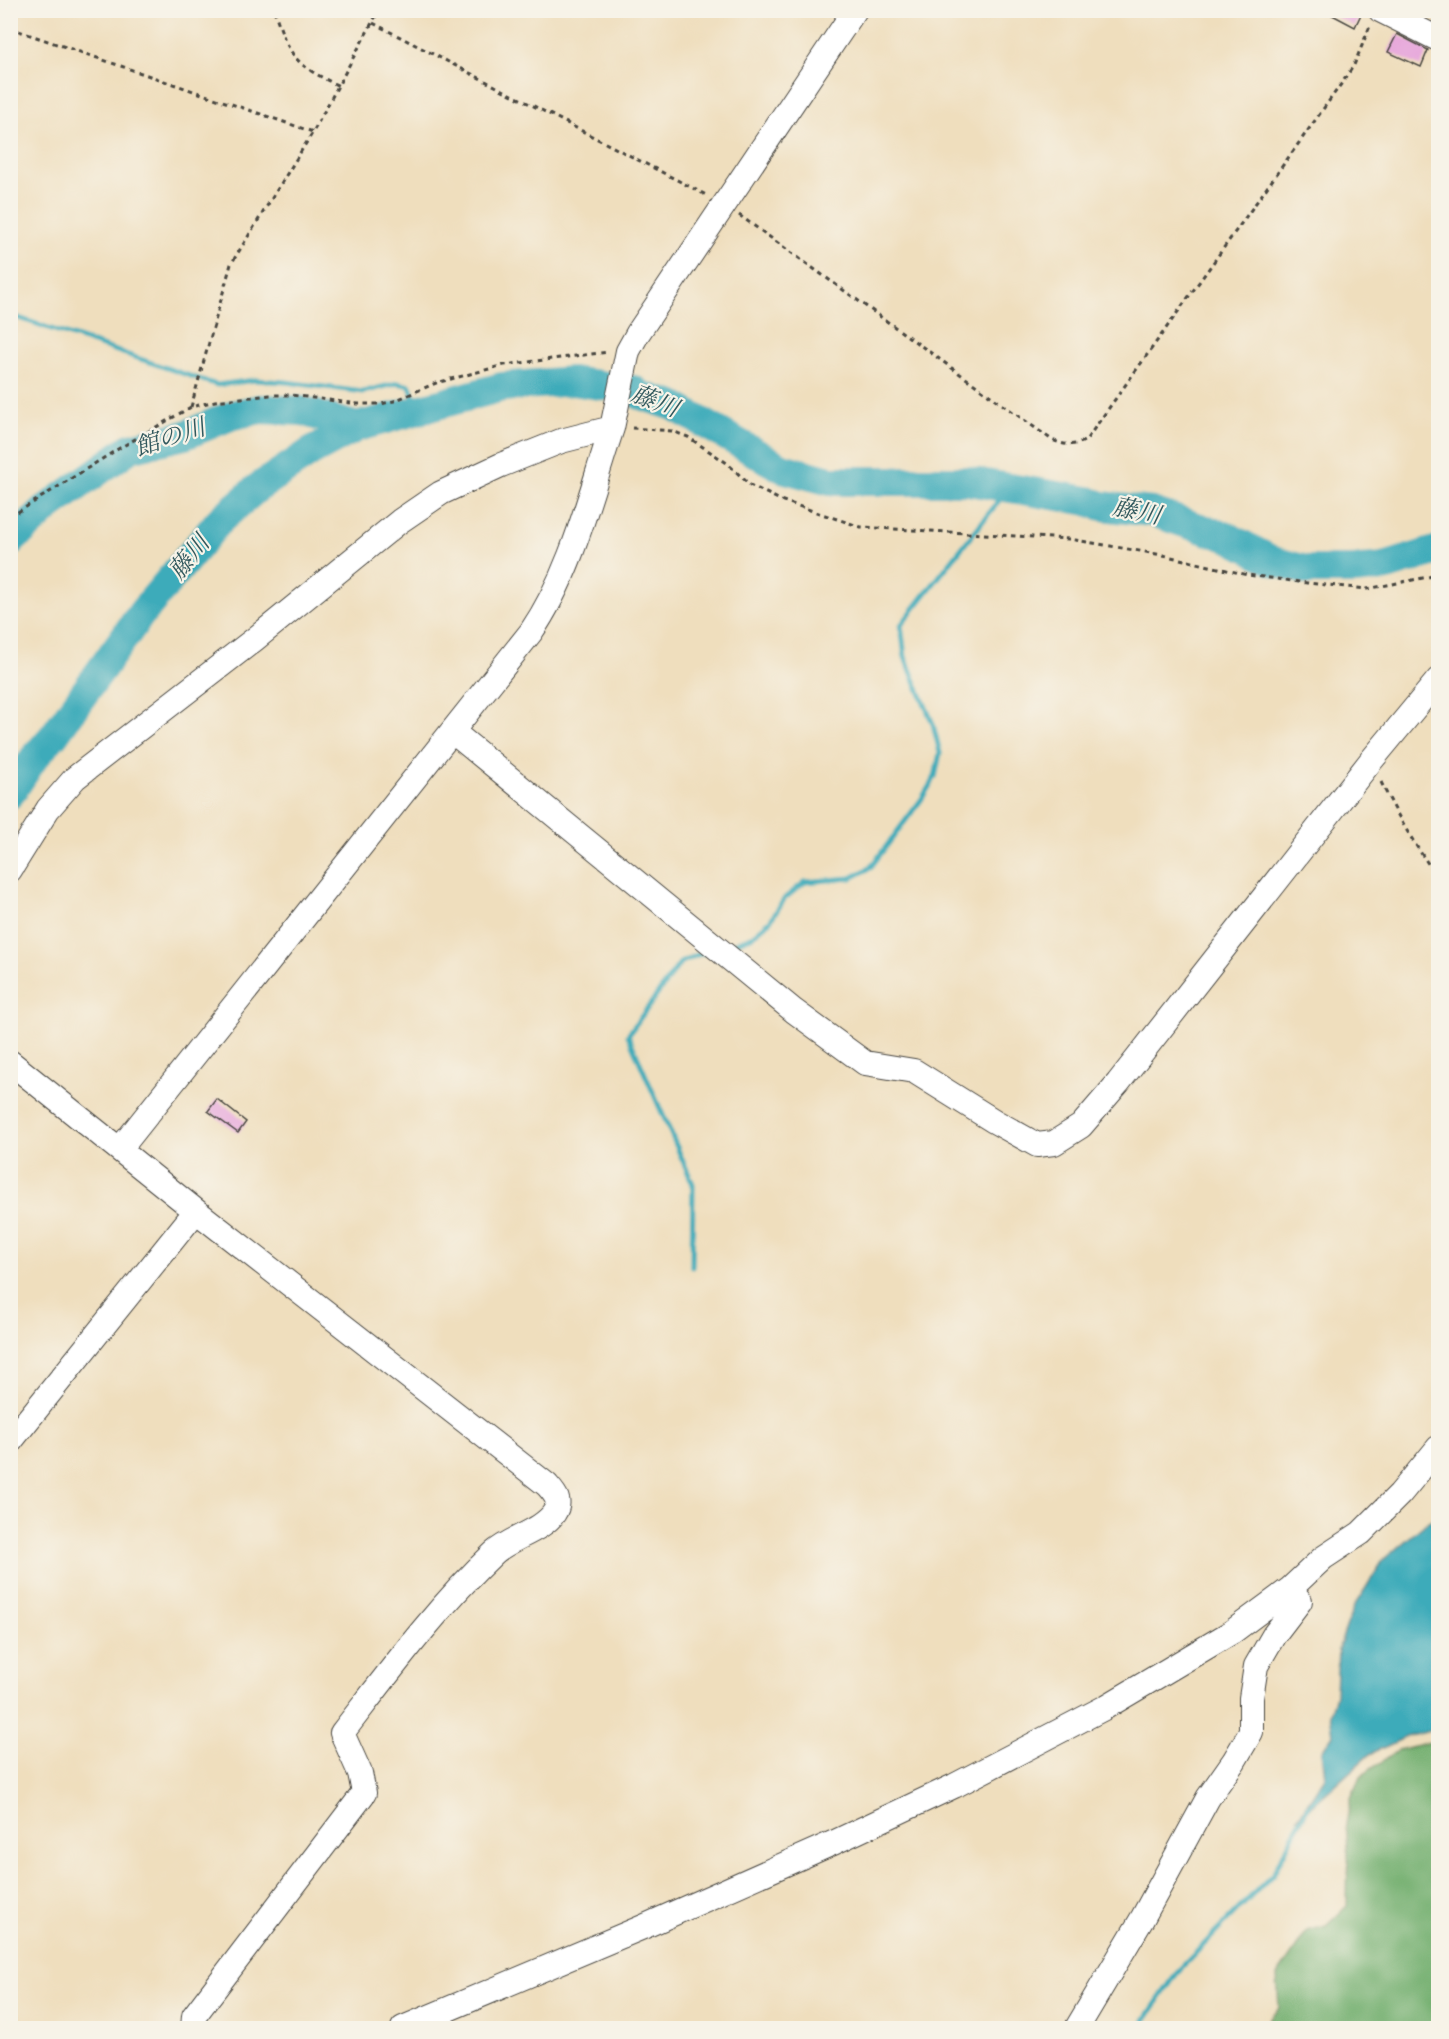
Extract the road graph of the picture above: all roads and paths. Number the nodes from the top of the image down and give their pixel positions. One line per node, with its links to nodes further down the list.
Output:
1 (274, 10): 8 (path)
2 (379, 10): 5 (path)
3 (855, 10): 10 (street)
4 (1376, 15): 7 (street); 10 (path)
5 (373, 23): 8 (path); 10 (path)
6 (10, 28): 9 (path)
7 (1438, 39)
8 (339, 86): 9 (path)
9 (313, 132): 12 (path)
10 (725, 205): 11 (street)
11 (628, 357): 12 (path); 13 (street)
12 (191, 407): 14 (path)
13 (614, 418): 15 (path); 17 (street); 19 (street)
14 (10, 517)
15 (1438, 575)
16 (1438, 680): 18 (street)
17 (453, 732): 18 (street); 22 (street)
18 (1370, 762): 20 (path)
19 (10, 870)
20 (1438, 878)
21 (10, 1062): 22 (street)
22 (120, 1149): 23 (street)
23 (196, 1211): 24 (street); 27 (street)
24 (10, 1442)
25 (1438, 1448): 26 (street)
26 (1290, 1589): 28 (street); 29 (street)
27 (193, 2028)
28 (403, 2028)
29 (1077, 2028)

